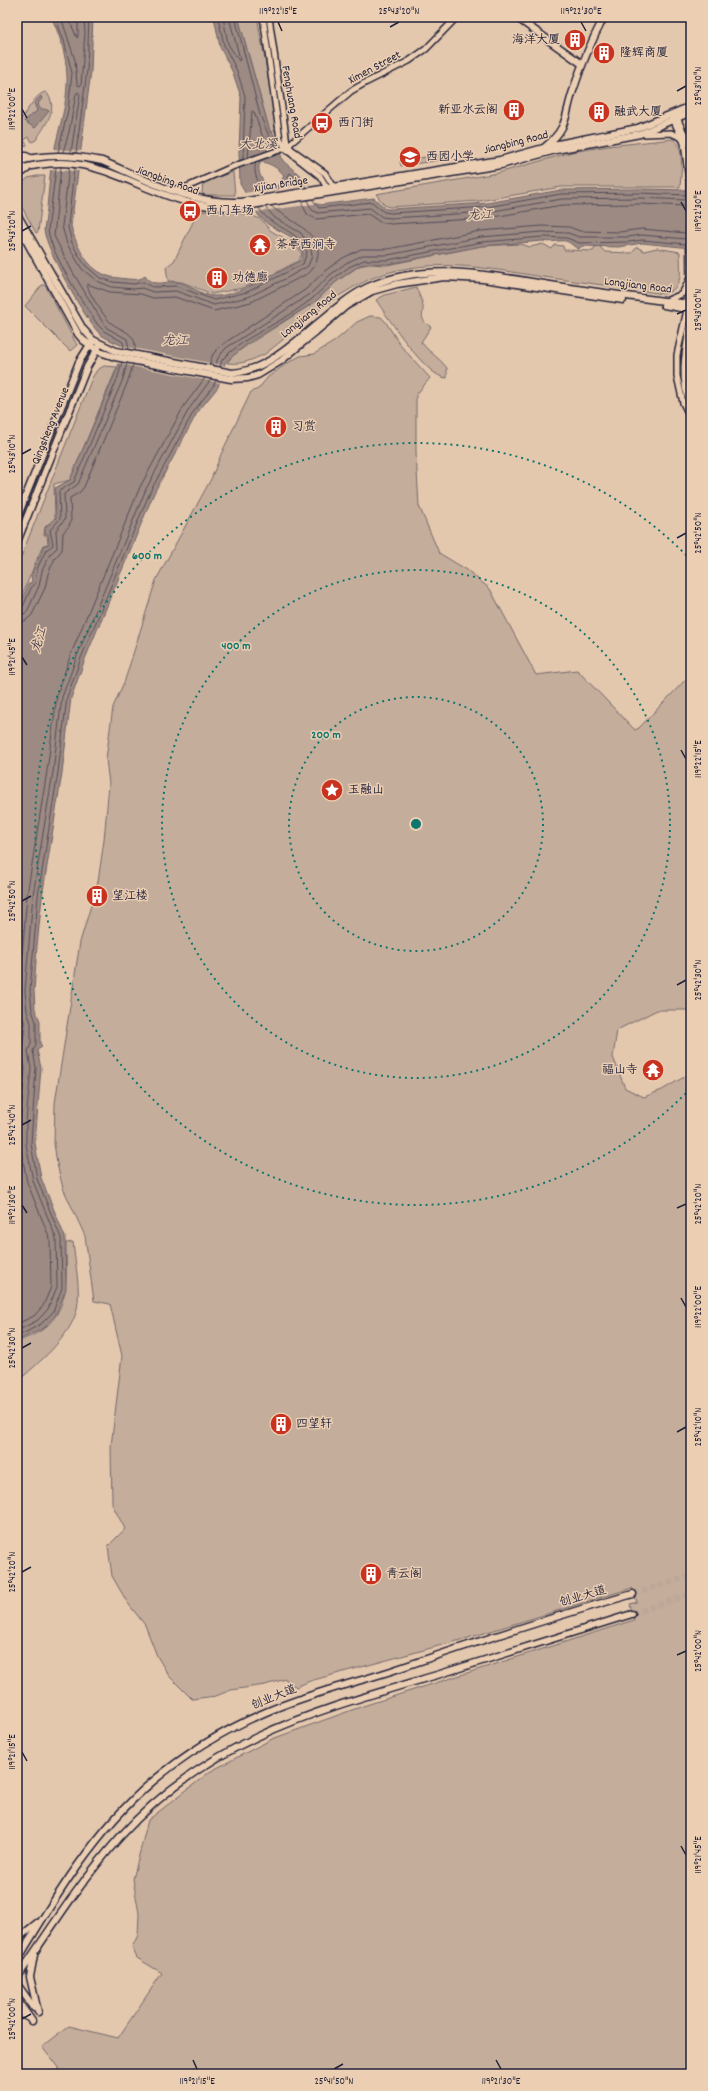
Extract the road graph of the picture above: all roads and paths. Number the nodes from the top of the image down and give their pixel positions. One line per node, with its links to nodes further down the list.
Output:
1 (263, 17): 14 (street, Fenghuang Road)
2 (268, 17): 14 (street, Fenghuang Road)
3 (457, 17): 14 (street, Ximen Street)
4 (516, 17): 7 (main road)
5 (520, 17): 7 (main road)
6 (604, 17): 7 (main road)
7 (583, 63): 15 (main road)
8 (691, 106): 10 (main road, Jiangbing Road)
9 (691, 112): 10 (main road, Jiangbing Road)
10 (674, 116): 12 (main road, Jiangbing Road); 13 (street); 15 (main road, Jiangbing Road)
11 (691, 122): 13 (street)
12 (640, 134): 13 (street); 24 (main road, Jiangbing Road)
13 (687, 143): 16 (street); 30 (street)
14 (285, 147): 23 (street); 24 (street, Fenghuang Road); 25 (street, Fenghuang Road)
15 (544, 148): 24 (main road, Jiangbing Road)
16 (691, 149)
17 (17, 156): 18 (main road)
18 (30, 158): 19 (main road); 23 (main road, Jiangbing Road)
19 (17, 162)
20 (30, 166): 21 (main road); 22 (main road); 27 (main road, Jiangbing Road)
21 (17, 170)
22 (17, 176)
23 (167, 190): 27 (main road, Jiangbing Road)
24 (336, 190): 25 (main road, Jiangbing Road)
25 (329, 191): 26 (main road, Jiangbing Road)
26 (319, 193): 27 (main road, Xijian Bridge)
27 (247, 204)
28 (17, 214): 35 (main road, Longjiang Road)
29 (17, 224): 34 (main road, Longjiang Road)
30 (690, 277): 31 (street); 32 (street)
31 (664, 302): 32 (main road, Longjiang Road); 38 (main road, Longjiang Road)
32 (690, 306): 38 (main road, Longjiang Road); 43 (street)
33 (691, 319): 42 (street)
34 (80, 337): 35 (main road, Longjiang Road); 40 (main road)
35 (91, 342): 36 (main road, Longjiang Road); 37 (main road, Longjiang Road); 40 (main road, Qingsheng Avenue)
36 (101, 344): 37 (main road, Qingsheng Avenue); 38 (main road, Longjiang Road)
37 (97, 350): 39 (main road, Longjiang Road); 41 (main road, Qingsheng Avenue)
38 (116, 354): 39 (main road, Longjiang Road)
39 (108, 355): 41 (main road)
40 (82, 357): 44 (main road, Qingsheng Avenue)
41 (87, 367): 45 (main road, Qingsheng Avenue)
42 (691, 406)
43 (691, 419)
44 (17, 518)
45 (17, 542)
46 (633, 1594): 48 (main road, 创业大道)
47 (632, 1614): 50 (main road)
48 (40, 1921): 49 (main road); 51 (main road, 创业大道)
49 (17, 1938)
50 (35, 1952): 52 (main road); 53 (main road)
51 (17, 1961)
52 (17, 1978)
53 (17, 1984)
54 (17, 2000): 55 (main road)
55 (17, 2012)

